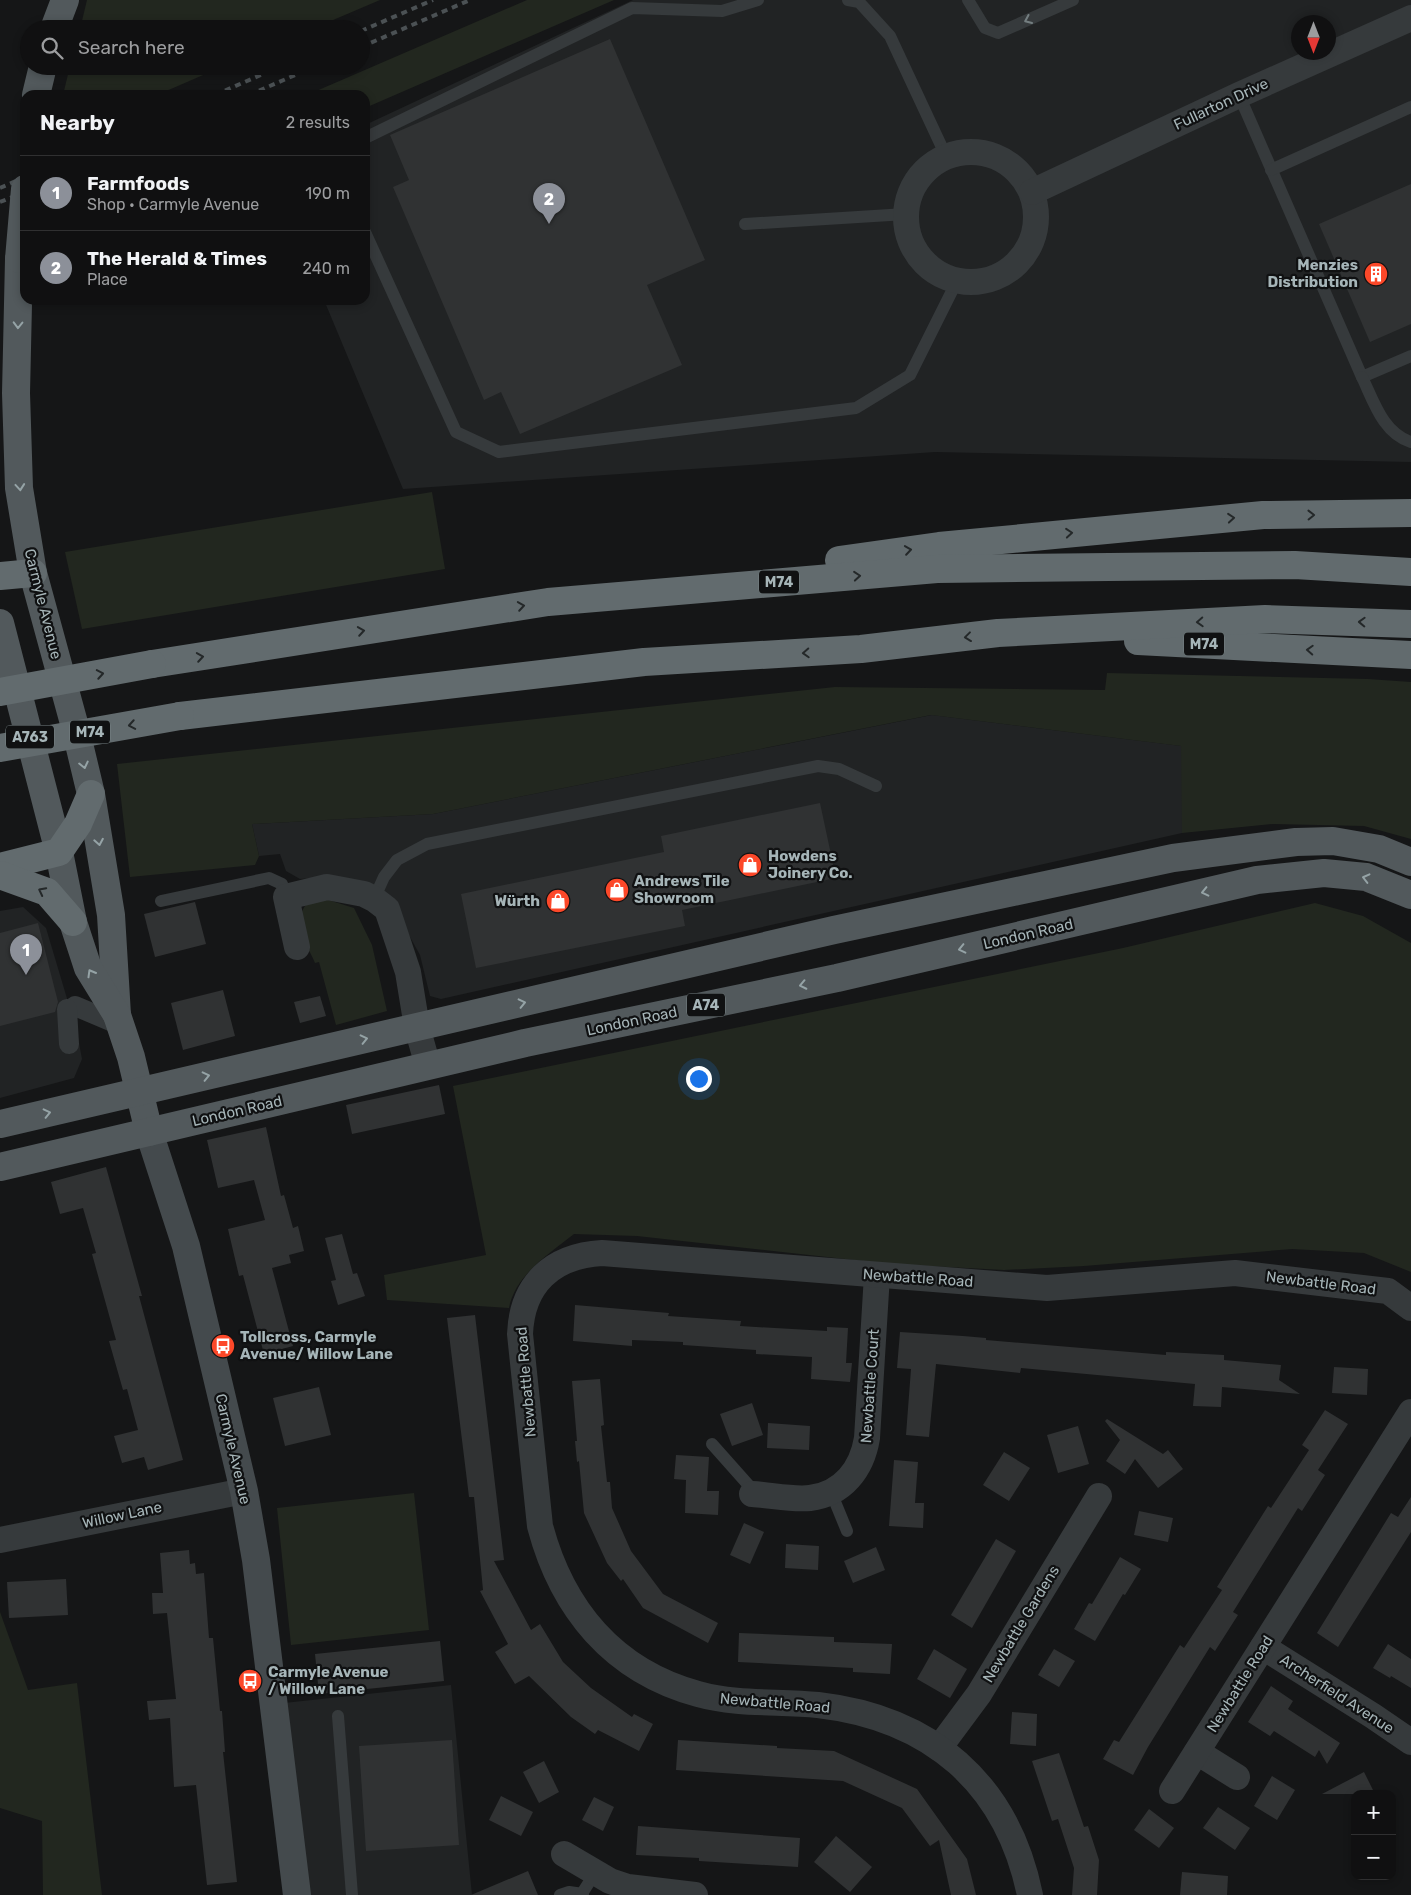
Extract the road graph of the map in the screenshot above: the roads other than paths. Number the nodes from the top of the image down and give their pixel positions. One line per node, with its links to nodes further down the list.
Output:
1 (758, 0): 10 (lane)
2 (848, 0): 11 (lane)
3 (968, 0): 4 (lane, one-way to 3)
4 (1073, 0)
5 (1411, 18): 8 (street, Fullarton Drive)
6 (41, 75): 7 (main road)
7 (37, 90)
8 (1239, 95): 12 (lane); 13 (street, Fullarton Drive)
9 (1411, 107): 12 (lane)
10 (370, 136)
11 (946, 156): 13 (street); 14 (street)
12 (1272, 170): 20 (lane)
13 (1032, 192): 18 (street)
14 (906, 214): 15 (lane); 18 (street)
15 (745, 224)
16 (370, 243): 18 (lane)
17 (20, 259): 24 (main road, Carmyle Avenue / A763, one-way to 24, bridge)
18 (957, 281)
19 (1411, 356): 20 (lane)
20 (1362, 377): 21 (lane)
21 (1411, 442)
22 (1411, 513): 26 (highway, M74, one-way to 22)
23 (1411, 572): 26 (highway, M74, one-way to 23)
24 (33, 573): 25 (highway); 34 (main road, Carmyle Avenue / A763, one-way to 34)
25 (0, 576)
26 (548, 602): 31 (highway, M74, one-way to 26, bridge)
27 (0, 623): 35 (main road, Carmyle Avenue / A763)
28 (1411, 624): 29 (highway, M74, one-way to 29)
29 (998, 633): 30 (highway, M74, one-way to 29); 32 (highway, M74, one-way to 32, bridge)
30 (1411, 655)
31 (0, 692)
32 (0, 748)
33 (876, 786): 41 (lane)
34 (90, 794): 35 (highway); 45 (main road, Carmyle Avenue / A763, one-way to 45)
35 (59, 852): 37 (highway); 43 (main road, Carmyle Avenue / A763)
36 (1411, 862): 46 (main road, one-way to 36)
37 (0, 867)
38 (0, 874): 43 (highway, one-way to 38)
39 (1411, 895): 48 (main road, London Road / A74, one-way to 48)
40 (286, 897): 41 (street); 42 (lane); 44 (street)
41 (374, 899): 46 (street)
42 (161, 901)
43 (73, 922): 45 (main road, Carmyle Avenue / A763, one-way to 43)
44 (297, 948)
45 (119, 1020): 47 (street); 49 (main road, Carmyle Avenue / A763)
46 (417, 1027): 48 (street); 49 (main road, one-way to 46)
47 (69, 1044)
48 (428, 1066): 51 (main road, London Road / A74)
49 (139, 1091): 50 (main road, one-way to 49); 51 (main road, Carmyle Avenue / A763)
50 (0, 1124)
51 (149, 1132): 52 (main road, London Road / A74); 57 (main road, Carmyle Avenue)
52 (0, 1167)
53 (877, 1275): 54 (street, Newbattle Road); 58 (street, Newbattle Court); 66 (street, Newbattle Road)
54 (1411, 1308)
55 (1411, 1412): 63 (street, Newbattle Road)
56 (712, 1444): 59 (lane)
57 (244, 1491): 62 (street, Willow Lane); 72 (main road, Carmyle Avenue)
58 (831, 1492): 59 (street, Newbattle Court); 61 (lane)
59 (752, 1494)
60 (1099, 1496): 66 (street, Newbattle Gardens)
61 (847, 1531)
62 (0, 1540)
63 (1264, 1647): 65 (street, Archerfield Avenue); 67 (street, Newbattle Road)
64 (338, 1716): 73 (lane)
65 (1411, 1742)
66 (939, 1748): 76 (street, Newbattle Road)
67 (1197, 1752): 68 (street); 69 (street, Newbattle Road)
68 (1237, 1777)
69 (1172, 1791)
70 (564, 1854): 71 (street)
71 (586, 1887): 74 (lane); 75 (street)
72 (296, 1895)
73 (352, 1895)
74 (560, 1895)
75 (695, 1895)
76 (1030, 1895)

